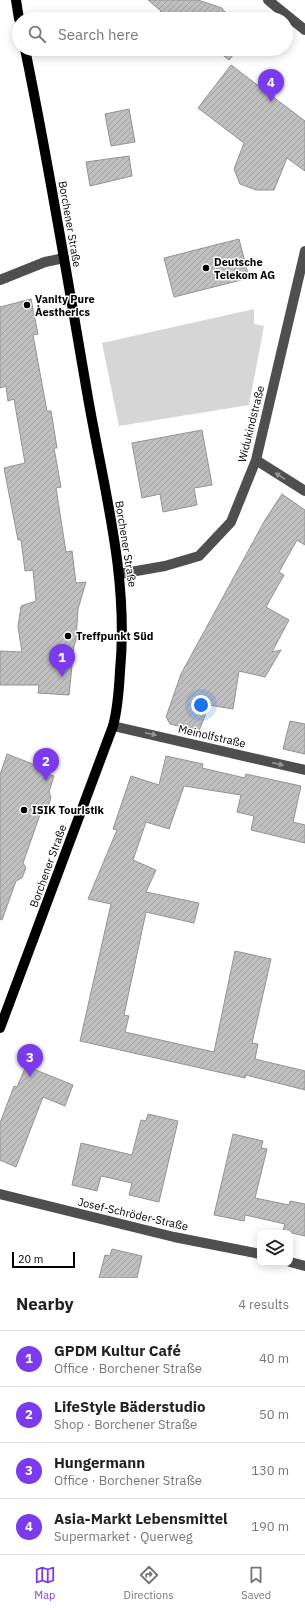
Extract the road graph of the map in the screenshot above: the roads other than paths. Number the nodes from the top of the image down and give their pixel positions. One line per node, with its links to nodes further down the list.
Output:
1 (16, 0): 3 (main road)
2 (268, 0): 4 (street)
3 (18, 12)
4 (283, 12)
5 (293, 20): 6 (street)
6 (305, 30)
7 (26, 56): 9 (main road, Borchener Straße)
8 (305, 251): 11 (street, Widukindstraße)
9 (64, 258): 10 (street); 13 (main road, Borchener Straße)
10 (0, 280)
11 (256, 460): 12 (street, one-way to 11); 13 (street, Widukindstraße)
12 (305, 492)
13 (119, 574): 14 (main road, Borchener Straße)
14 (113, 726): 15 (street, Meinolfstraße, one-way to 15); 16 (main road, Borchener Straße)
15 (305, 770)
16 (0, 1028)
17 (0, 1194): 18 (street, Josef-Schröder-Straße)
18 (257, 1253)
19 (293, 1263): 20 (street)
20 (305, 1266)

